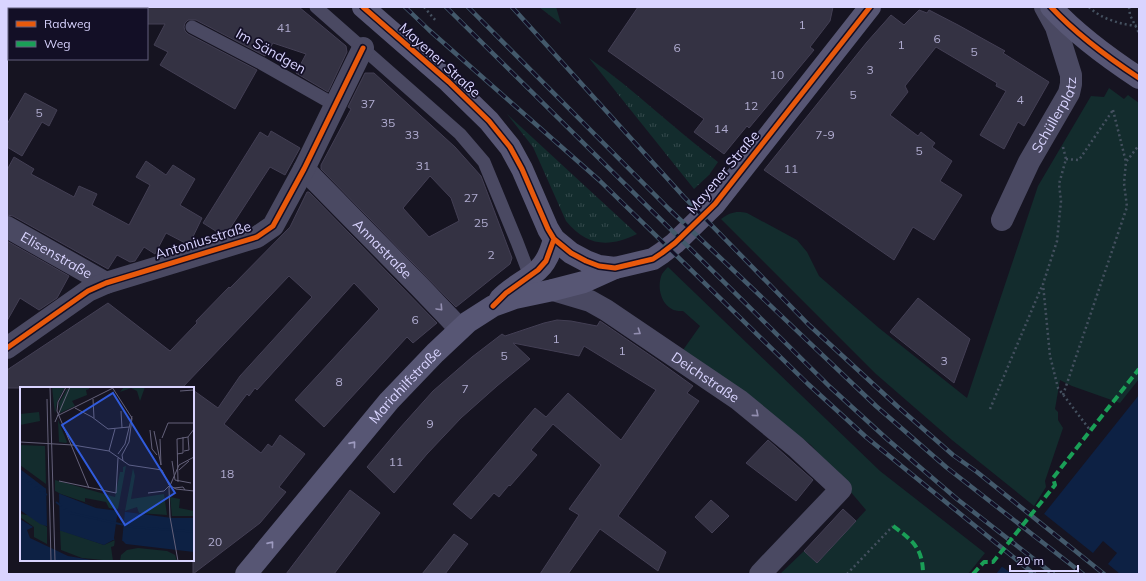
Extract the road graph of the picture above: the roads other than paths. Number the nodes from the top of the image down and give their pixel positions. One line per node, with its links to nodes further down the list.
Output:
1 (316, 7): 7 (lane)
2 (363, 7): 13 (street, Mayener Straße)
3 (870, 7): 14 (street, Mayener Straße)
4 (1045, 7): 11 (street, Schüllerplatz)
5 (1051, 7): 8 (street)
6 (192, 27): 9 (lane, Im Sändgen)
7 (363, 48): 9 (street, Antoniusstraße); 15 (lane)
8 (1139, 78)
9 (335, 105): 10 (street, Antoniusstraße)
10 (304, 169): 16 (street, Antoniusstraße); 19 (street, Annastraße, one-way to 19)
11 (1002, 220)
12 (7, 227): 16 (street, Elisenstraße)
13 (554, 239): 14 (street, Mayener Straße); 15 (street)
14 (614, 268): 17 (street, Mariahilfstraße)
15 (530, 276): 18 (street)
16 (106, 283): 20 (street, Antoniusstraße)
17 (553, 290): 18 (street, Mariahilfstraße); 22 (street, Deichstraße, one-way to 22)
18 (493, 306): 19 (street, Mariahilfstraße)
19 (460, 329): 21 (street, Mariahilfstraße, one-way to 19)
20 (7, 348)
21 (246, 574)
22 (760, 574)

